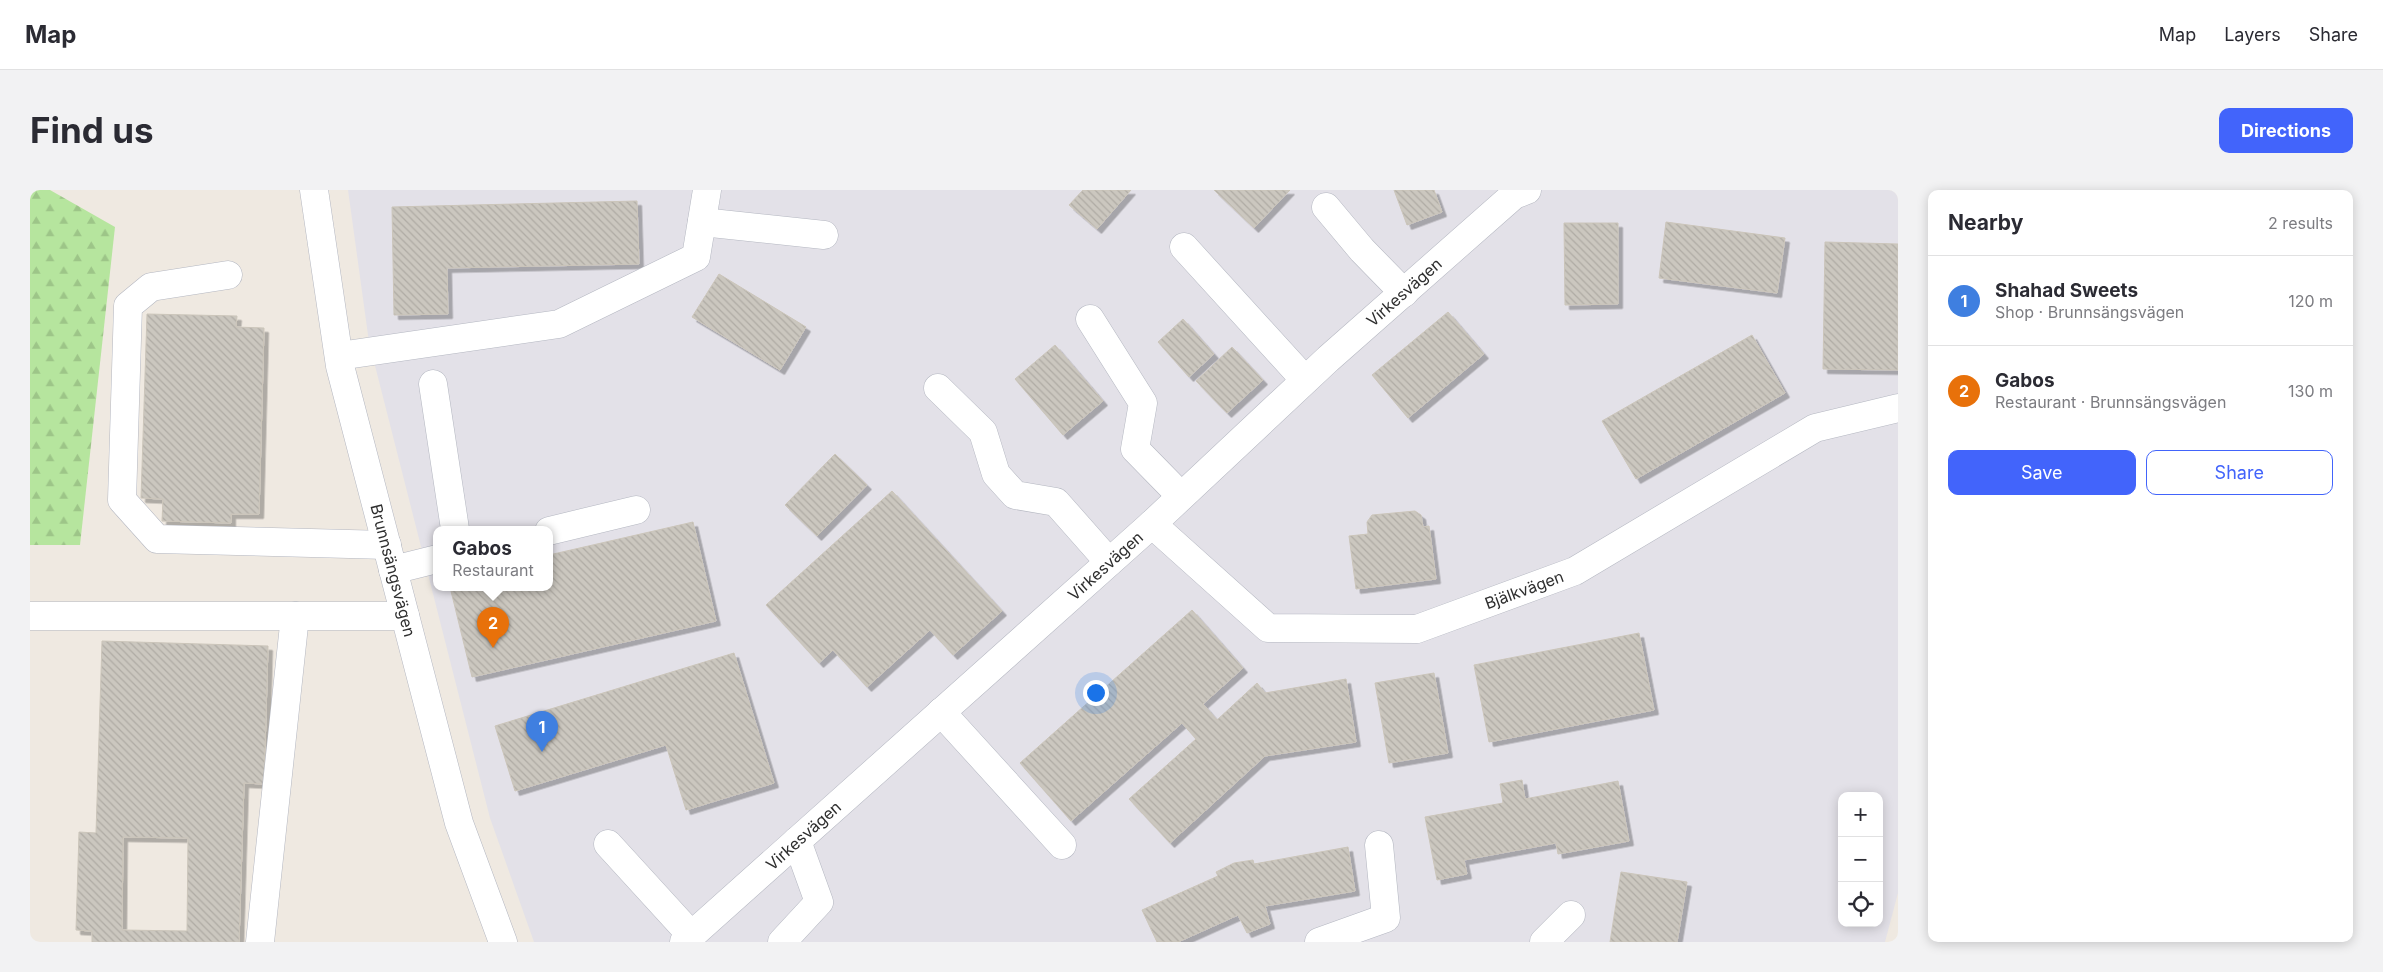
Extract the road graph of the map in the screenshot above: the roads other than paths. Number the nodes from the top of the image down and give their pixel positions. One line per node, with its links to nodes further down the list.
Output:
1 (314, 190): 11 (street, Brunnsängsvägen)
2 (707, 190): 5 (street)
3 (1527, 190): 9 (street, Virkesvägen)
4 (1326, 207): 9 (street)
5 (702, 222): 6 (street); 11 (street)
6 (824, 235)
7 (1184, 247): 12 (street)
8 (228, 275): 21 (street)
9 (1404, 292): 12 (street, Virkesvägen)
10 (1090, 319): 16 (street)
11 (339, 356): 21 (street, Brunnsängsvägen)
12 (1305, 380): 16 (street, Virkesvägen)
13 (433, 384): 19 (street)
14 (938, 388): 23 (street)
15 (1898, 408): 18 (street, Bjälkvägen)
16 (1181, 496): 18 (street, Virkesvägen)
17 (636, 510): 20 (street)
18 (1152, 524): 23 (street, Virkesvägen)
19 (455, 526)
20 (553, 530)
21 (390, 558): 22 (street); 26 (street, Brunnsängsvägen)
22 (433, 559)
23 (1109, 562): 27 (street, Virkesvägen)
24 (30, 616): 25 (street)
25 (295, 616): 26 (street); 34 (street)
26 (405, 616): 35 (street, Brunnsängsvägen)
27 (941, 712): 28 (street, Virkesvägen); 30 (street)
28 (797, 841): 33 (street, Virkesvägen); 36 (street)
29 (608, 844): 33 (street)
30 (1062, 845)
31 (1379, 845): 37 (street)
32 (1571, 915): 38 (street)
33 (688, 939)
34 (260, 942)
35 (503, 942)
36 (782, 942)
37 (1318, 942)
38 (1544, 942)

